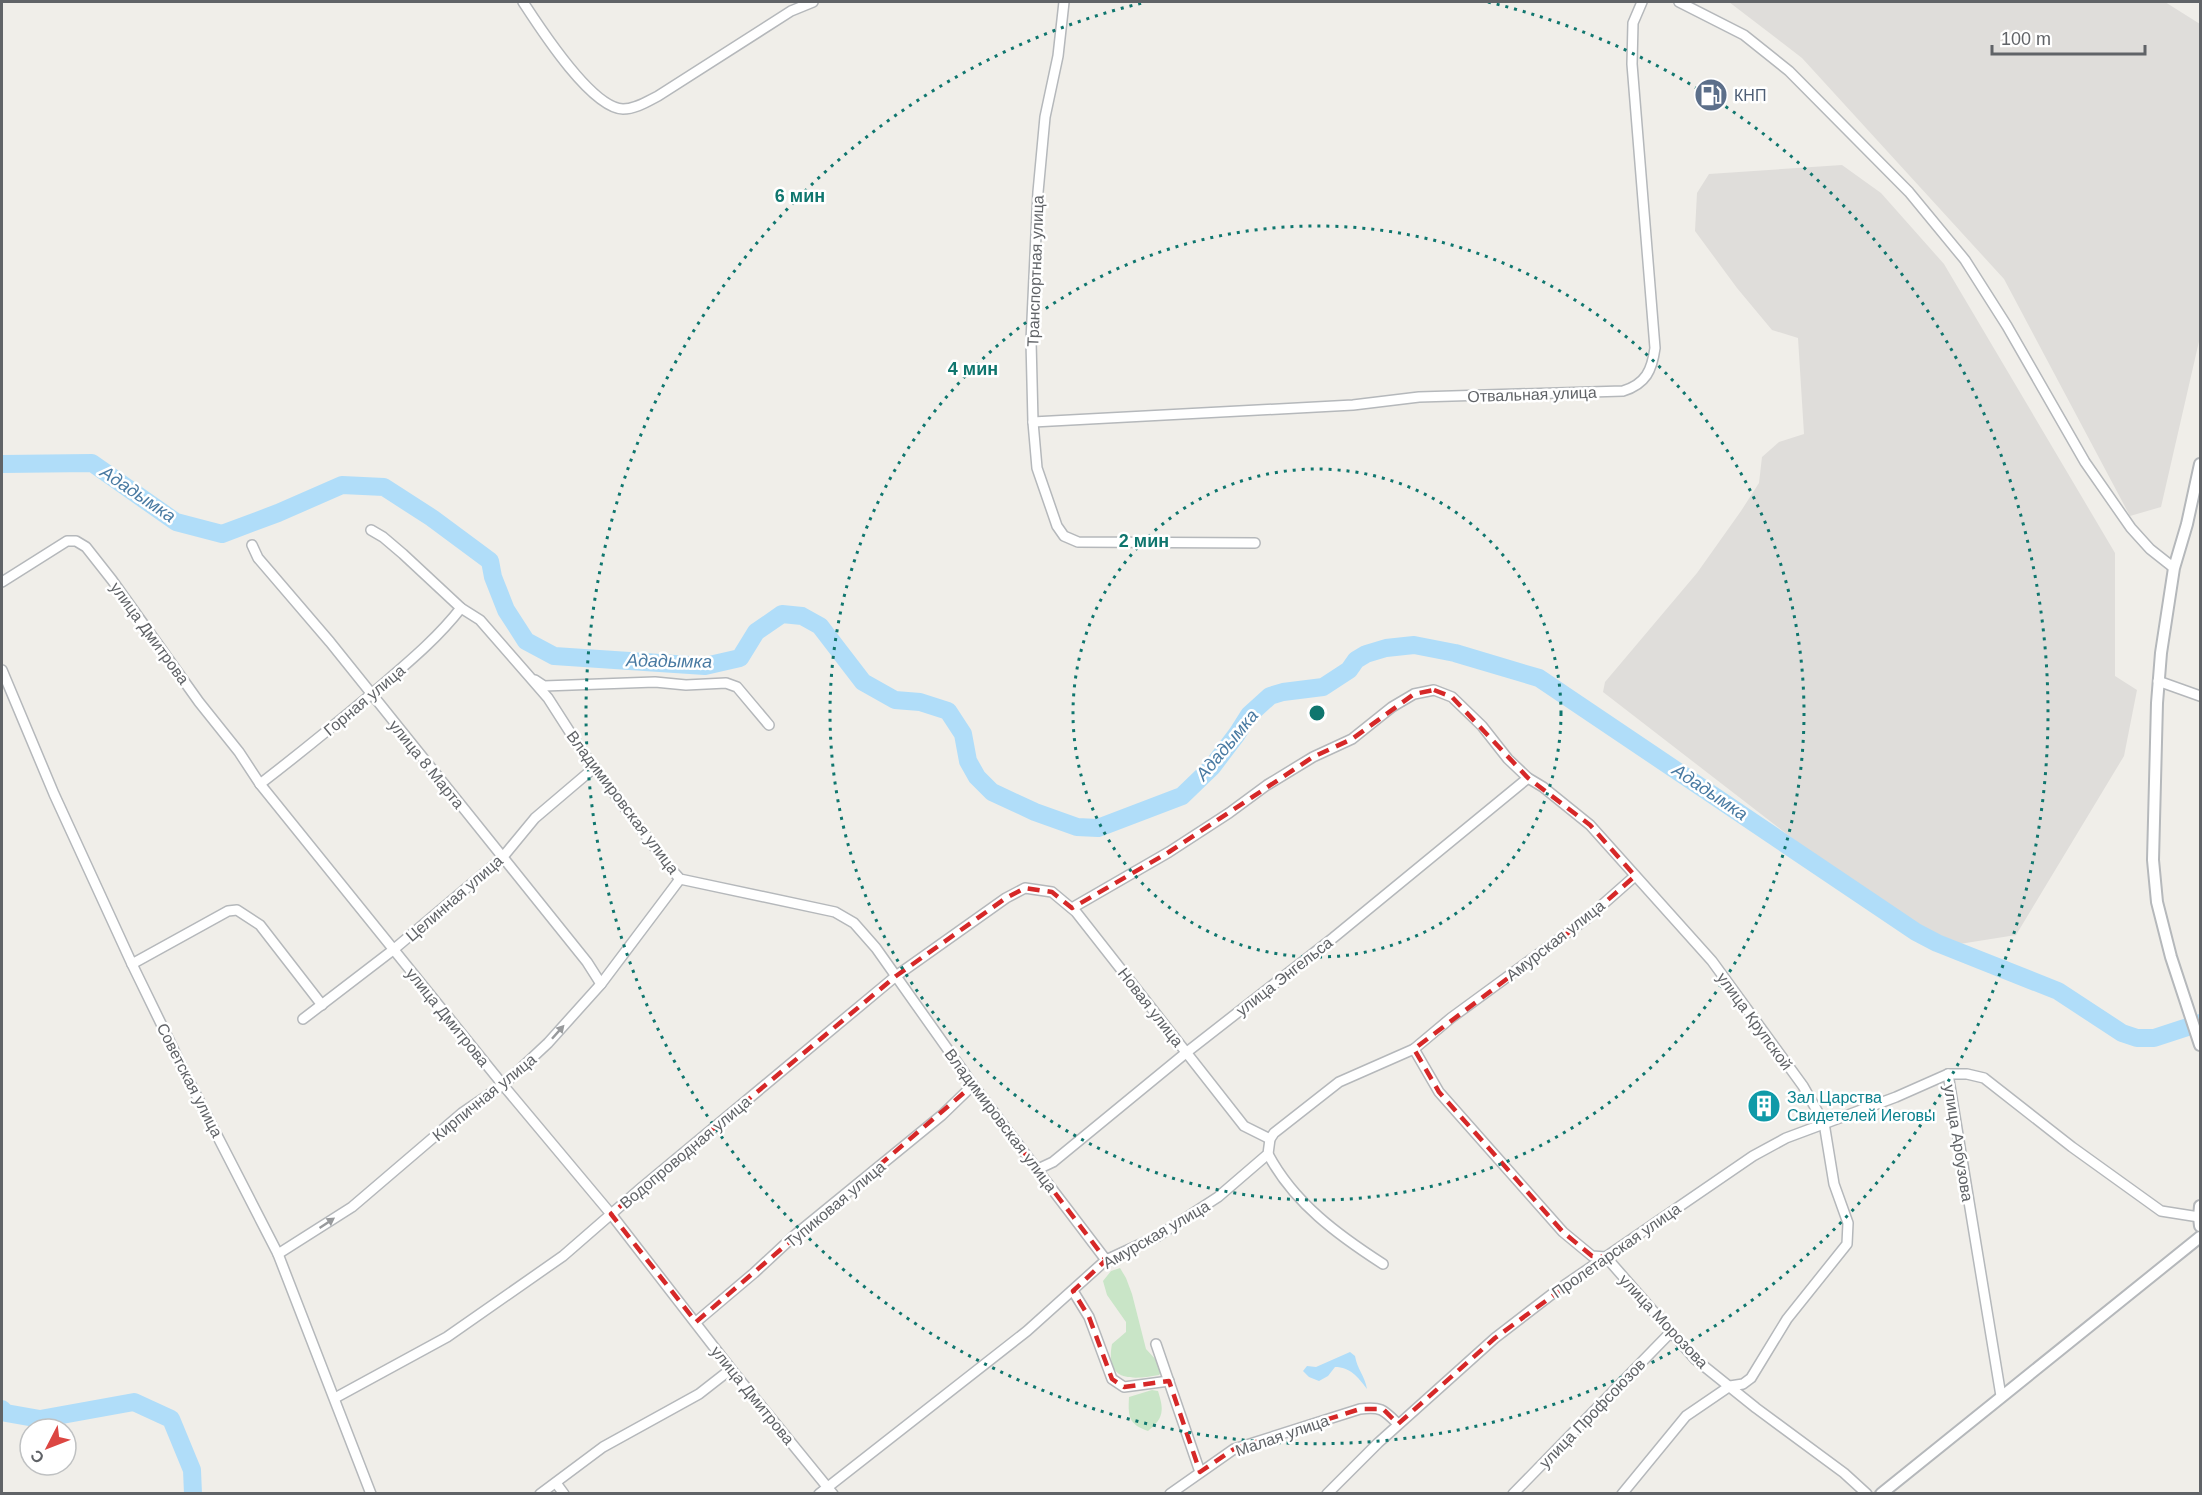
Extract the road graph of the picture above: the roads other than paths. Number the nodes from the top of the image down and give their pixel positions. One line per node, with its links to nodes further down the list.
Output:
1 (523, 2): 2 (street)
2 (813, 2)
3 (1064, 2): 6 (street, Транспортная улица)
4 (1642, 2): 6 (street, Отвальная улица)
5 (1679, 2): 11 (street)
6 (1033, 422): 9 (street, Транспортная улица)
7 (2200, 465): 11 (street)
8 (371, 530): 13 (street, Владимировская улица)
9 (1255, 543)
10 (252, 545): 17 (street, улица 8 Марта)
11 (2174, 568): 16 (street)
12 (2, 582): 22 (street, улица Дмитрова)
13 (461, 608): 15 (street, Владимировская улица); 17 (street, Горная улица)
14 (2, 670): 29 (street, Советская улица)
15 (528, 675): 19 (street); 20 (street, Владимировская улица)
16 (2158, 681): 18 (street); 34 (street)
17 (371, 694): 22 (street, Горная улица); 23 (street, улица 8 Марта)
18 (2200, 696)
19 (769, 725)
20 (595, 767): 23 (street, Целинная улица); 25 (street, Владимировская улица)
21 (1528, 778): 24 (street, улица Крупской); 27 (street, улица Крупской); 36 (street, улица Энгельса)
22 (260, 784): 28 (street, улица Дмитрова)
23 (502, 858): 28 (street, Целинная улица); 31 (street, улица 8 Марта)
24 (1635, 876): 35 (street, Амурская улица); 40 (street, улица Крупской)
25 (681, 879): 30 (street, Владимировская улица); 31 (street, Кирпичная улица)
26 (1025, 888): 27 (street, Новая улица); 30 (street, Водопроводная улица)
27 (1072, 908): 36 (street, Новая улица)
28 (393, 950): 32 (street, Целинная улица); 38 (street, улица Дмитрова)
29 (132, 964): 32 (street); 47 (street, Советская улица)
30 (896, 976): 39 (street, Владимировская улица); 44 (street, Водопроводная улица)
31 (601, 984): 38 (street, Кирпичная улица, one-way to 31)
32 (322, 1005): 33 (street, Целинная улица)
33 (303, 1019)
34 (2200, 1045)
35 (1414, 1049): 41 (street, Амурская улица); 48 (street, улица Морозова)
36 (1187, 1052): 41 (street, Новая улица); 43 (street, улица Энгельса)
37 (1948, 1074): 40 (street, Пролетарская улица); 45 (street, улица Арбузова); 58 (street, улица Арбузова)
38 (503, 1085): 44 (street, улица Дмитрова); 47 (street, Кирпичная улица, one-way to 38)
39 (974, 1085): 43 (street, Владимировская улица); 52 (street, Тупиковая улица)
40 (1824, 1123): 48 (street, Пролетарская улица); 57 (street, улица Крупской)
41 (1270, 1139): 42 (street)
42 (1268, 1154): 49 (street, Амурская улица); 50 (street)
43 (1038, 1169): 49 (street, Владимировская улица)
44 (611, 1214): 52 (street, улица Дмитрова); 59 (street, Водопроводная улица)
45 (2200, 1216)
46 (2200, 1237): 58 (street)
47 (278, 1254): 59 (street, Советская улица)
48 (1606, 1257): 53 (street, улица Морозова); 60 (street, Пролетарская улица)
49 (1106, 1260): 51 (street, Амурская улица)
50 (1383, 1264)
51 (1073, 1291): 56 (street); 63 (street, Амурская улица)
52 (696, 1322): 55 (street, улица Дмитрова)
53 (1671, 1332): 57 (street, улица Морозова); 70 (street, улица Профсоюзов)
54 (1156, 1344): 56 (street)
55 (731, 1369): 62 (street); 63 (street, улица Дмитрова)
56 (1169, 1381): 61 (street)
57 (1730, 1386): 71 (street, улица Крупской); 72 (street, улица Морозова)
58 (2001, 1396): 73 (street)
59 (335, 1398): 64 (street, Советская улица)
60 (1398, 1424): 61 (street, Малая улица); 69 (street, Пролетарская улица)
61 (1200, 1473): 68 (street, Малая улица)
62 (555, 1483): 65 (street); 66 (street)
63 (831, 1490): 67 (street, Амурская улица)
64 (371, 1494)
65 (540, 1494)
66 (564, 1494)
67 (819, 1494)
68 (1170, 1494)
69 (1327, 1494)
70 (1513, 1494)
71 (1622, 1494)
72 (1867, 1494)
73 (1881, 1494)

